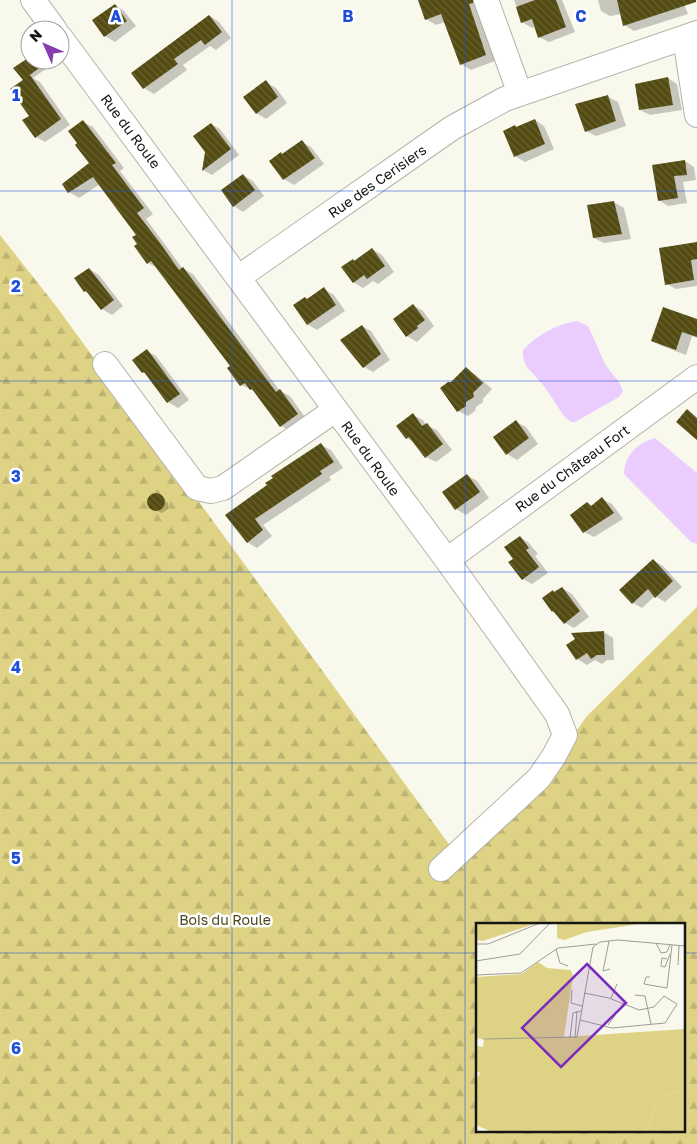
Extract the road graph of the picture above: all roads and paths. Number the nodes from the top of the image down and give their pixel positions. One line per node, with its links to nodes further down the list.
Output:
1 (33, 0): 3 (street)
2 (486, 0): 6 (street)
3 (48, 20)
4 (691, 35): 6 (street, Rue des Cerisiers); 7 (street)
5 (70, 49): 8 (street, Rue du Roule)
6 (520, 94): 8 (street, Rue des Cerisiers)
7 (697, 115)
8 (239, 277): 11 (street, Rue du Roule)
9 (105, 364): 11 (street)
10 (697, 377): 12 (street, Rue du Château Fort)
11 (336, 410): 12 (street, Rue du Roule)
12 (447, 560): 13 (street, Rue du Roule)
13 (441, 869)

